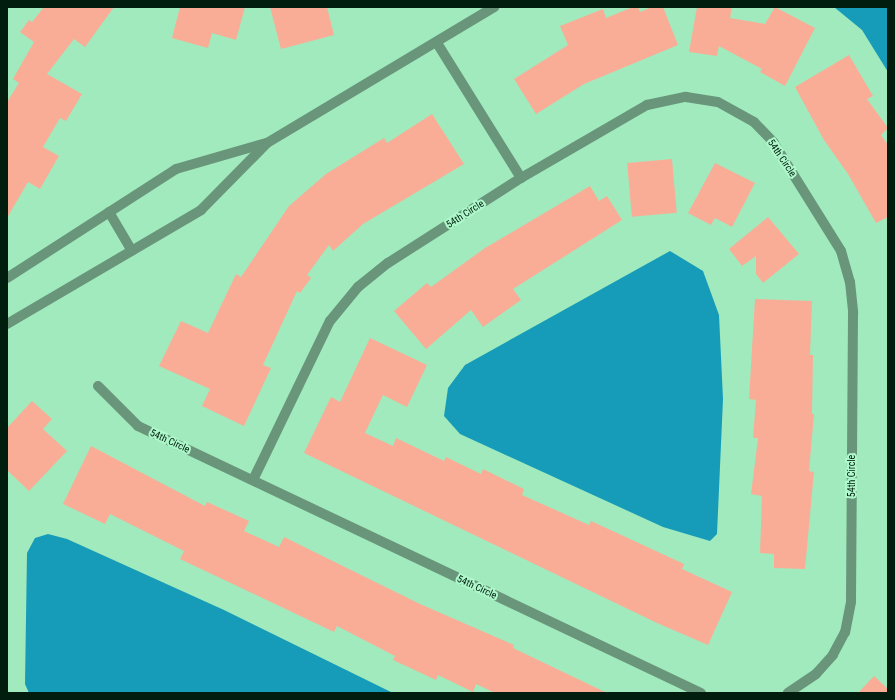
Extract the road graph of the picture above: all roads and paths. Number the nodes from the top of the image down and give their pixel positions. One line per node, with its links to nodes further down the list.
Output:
1 (494, 7): 2 (street)
2 (437, 43): 3 (street); 4 (street)
3 (268, 143): 5 (street); 6 (street)
4 (521, 178): 10 (street, 54th Circle); 12 (street, 54th Circle)
5 (110, 212): 6 (street); 7 (street)
6 (132, 251): 8 (street)
7 (7, 278)
8 (7, 324)
9 (98, 386): 10 (street, 54th Circle)
10 (253, 480): 11 (street, 54th Circle)
11 (701, 693)
12 (788, 693)

